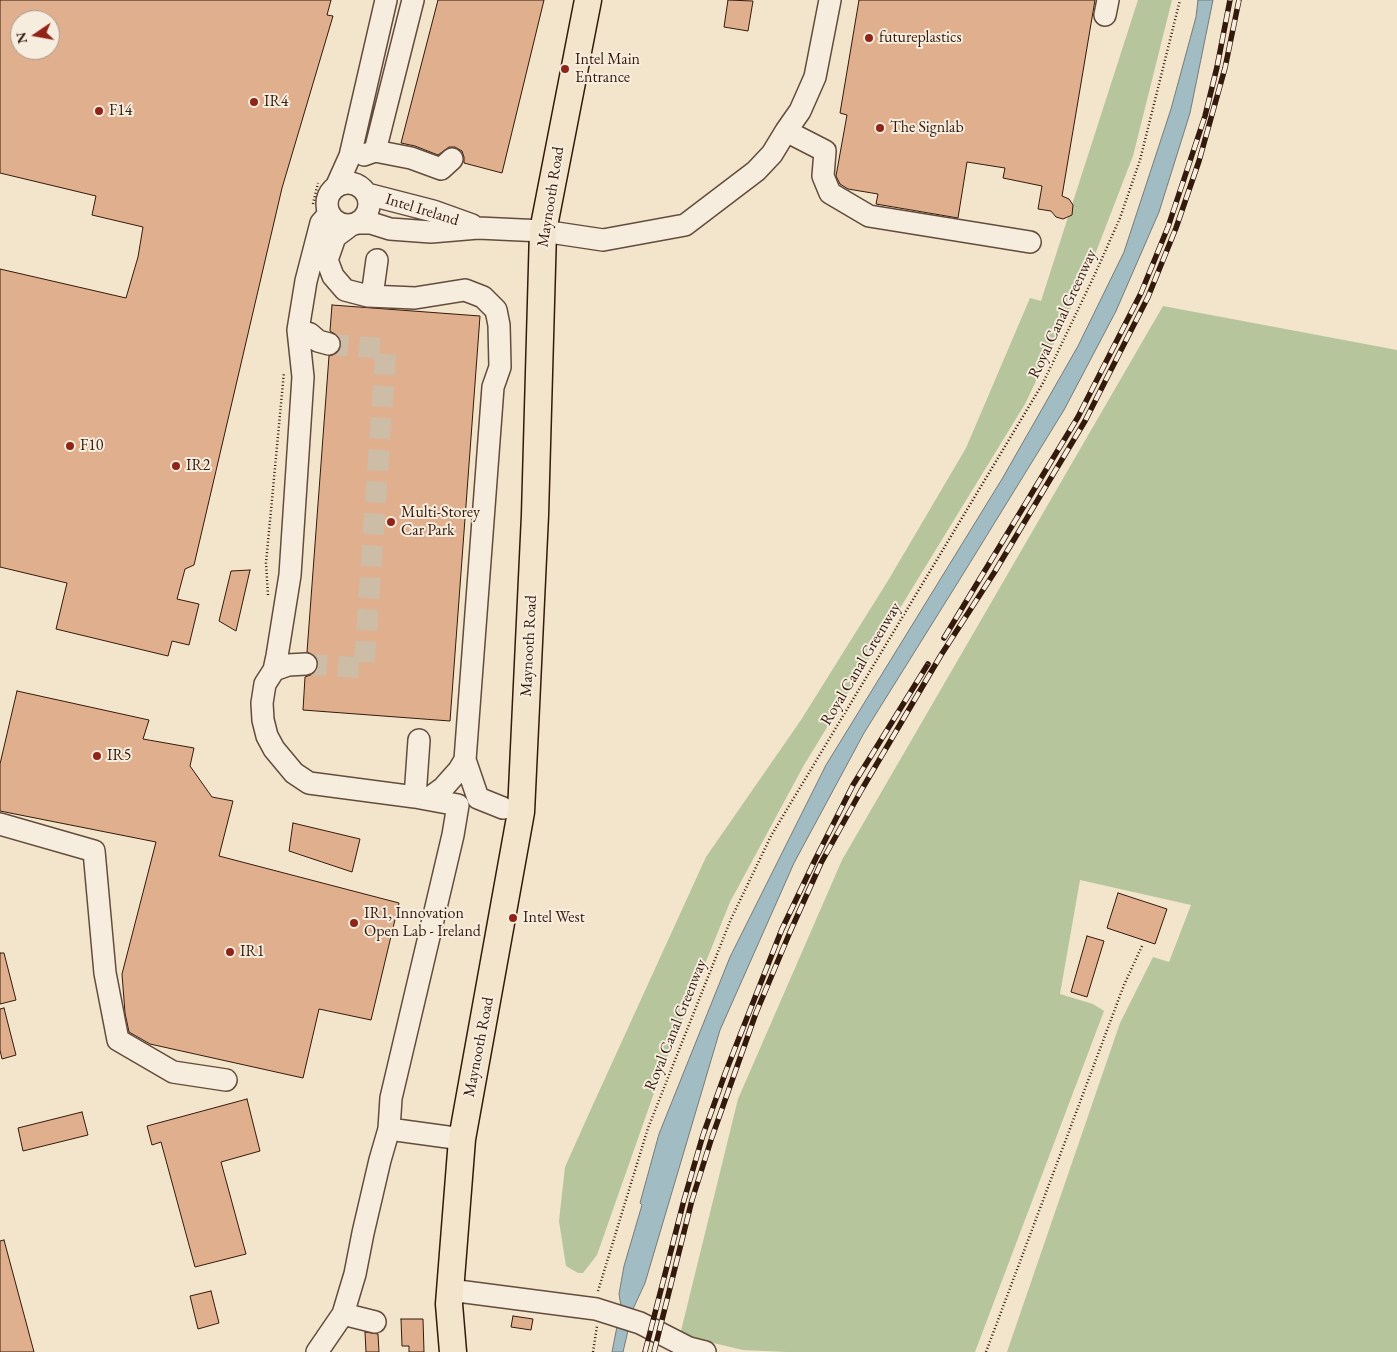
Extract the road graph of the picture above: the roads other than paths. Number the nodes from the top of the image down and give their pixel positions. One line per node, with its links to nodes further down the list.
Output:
1 (386, 0): 8 (street)
2 (413, 0): 6 (street)
3 (588, 0): 12 (main road, Maynooth Road)
4 (830, 0): 5 (street, Intel Ireland)
5 (784, 133): 12 (street, Intel Ireland); 13 (street)
6 (375, 151): 7 (street); 8 (street)
7 (452, 160)
8 (359, 178): 9 (street); 10 (street); 11 (street, Intel Ireland)
9 (329, 214): 10 (street); 16 (street)
10 (354, 224): 11 (street, Intel Ireland); 15 (street)
11 (478, 228): 12 (street, Intel Ireland)
12 (543, 231): 27 (main road, Maynooth Road)
13 (1030, 242)
14 (377, 260): 15 (street)
15 (372, 296): 21 (street)
16 (298, 330): 17 (street); 19 (street)
17 (330, 344)
18 (306, 664): 19 (street)
19 (274, 670): 22 (street)
20 (419, 740): 22 (street)
21 (465, 760): 22 (street); 23 (street)
22 (422, 798): 23 (street)
23 (458, 805): 26 (street)
24 (0, 824): 25 (street)
25 (226, 1080)
26 (390, 1129): 27 (street); 29 (street)
27 (462, 1139): 28 (main road, Maynooth Road)
28 (450, 1290): 32 (main road, Maynooth Road); 33 (street)
29 (343, 1314): 30 (street); 31 (street)
30 (375, 1322)
31 (317, 1352)
32 (454, 1352)
33 (705, 1352)

